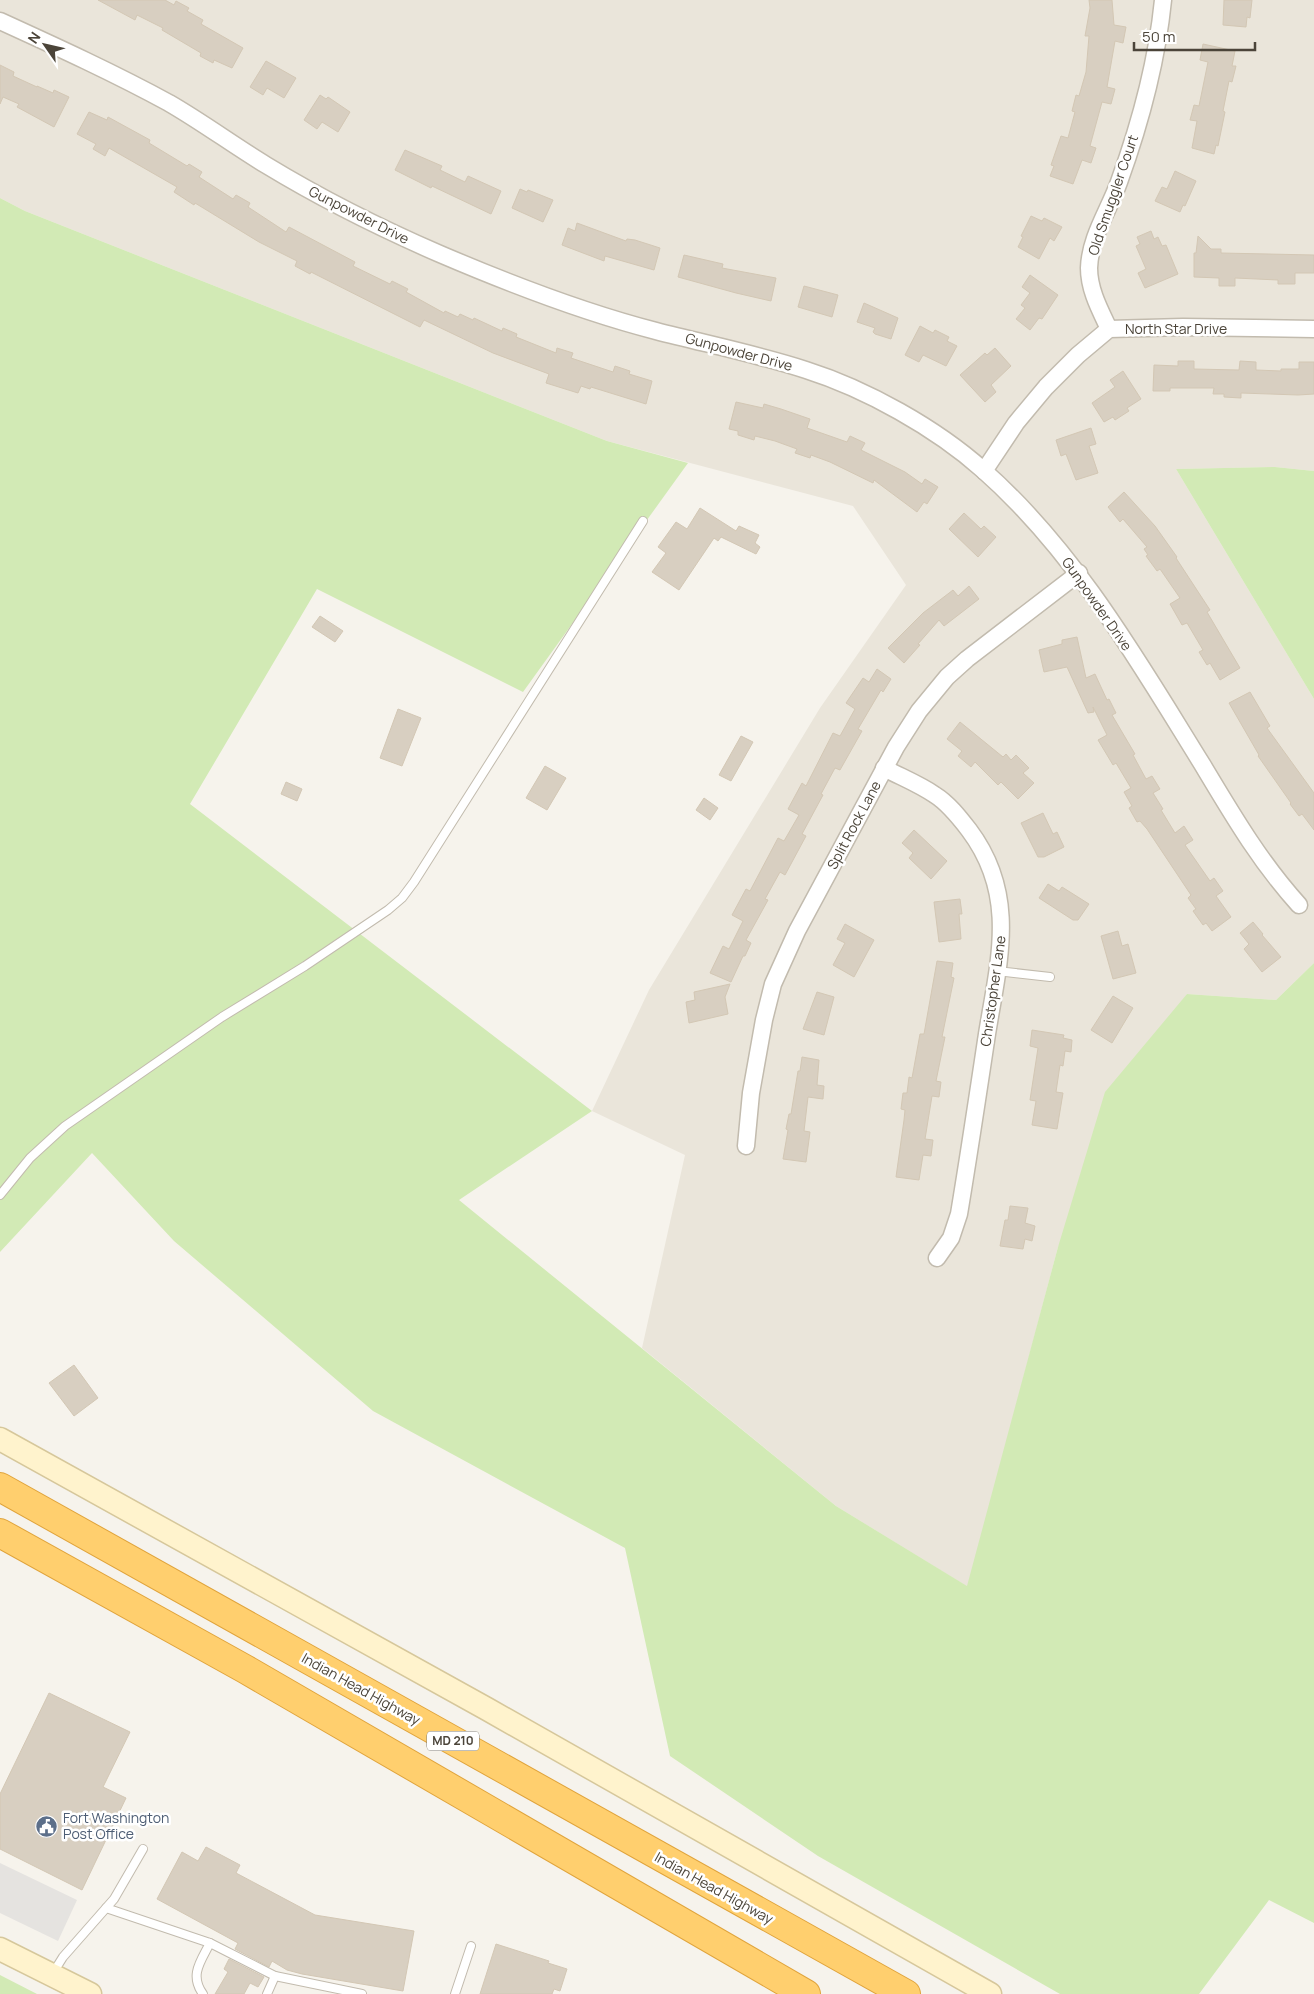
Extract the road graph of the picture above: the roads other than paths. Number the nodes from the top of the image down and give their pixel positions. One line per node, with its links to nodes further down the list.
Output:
1 (1164, 0): 3 (street, Old Smuggler Court)
2 (0, 21): 5 (street, Gunpowder Drive)
3 (1110, 329): 4 (street, North Star Drive); 5 (street, North Star Drive)
4 (1314, 329)
5 (984, 471): 7 (street, Gunpowder Drive)
6 (643, 521): 13 (lane)
7 (1079, 573): 8 (street, Split Rock Lane); 9 (street, Gunpowder Drive)
8 (884, 768): 10 (street, Christopher Lane); 12 (street, Split Rock Lane)
9 (1299, 905)
10 (997, 971): 11 (lane); 14 (street, Christopher Lane)
11 (1050, 977)
12 (746, 1146)
13 (0, 1195)
14 (937, 1258)
15 (0, 1439): 33 (street)
16 (0, 1487): 32 (highway, Indian Head Highway / MD 210)
17 (0, 1532): 31 (highway)
18 (143, 1848): 19 (lane)
19 (106, 1908): 20 (lane); 23 (lane)
20 (210, 1943): 24 (lane); 27 (lane)
21 (471, 1946): 30 (lane)
22 (0, 1949): 23 (street)
23 (52, 1975): 26 (street)
24 (275, 1976): 25 (lane); 28 (lane)
25 (337, 1991): 29 (lane)
26 (90, 1994)
27 (203, 1994)
28 (267, 1994)
29 (362, 1994)
30 (455, 1994)
31 (806, 1994)
32 (906, 1994)
33 (990, 1994)

